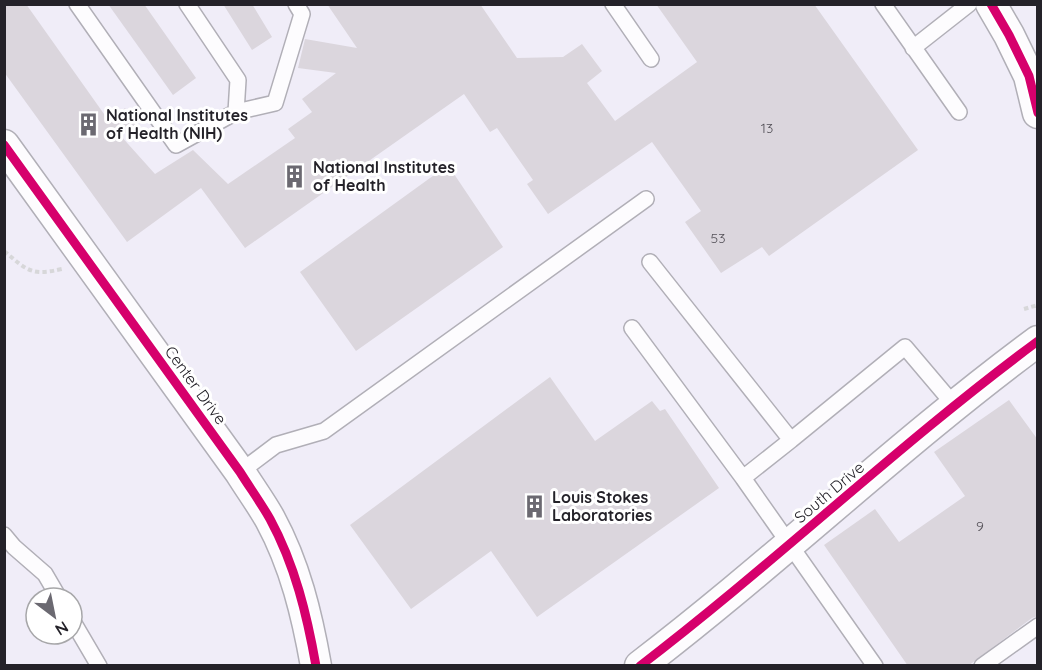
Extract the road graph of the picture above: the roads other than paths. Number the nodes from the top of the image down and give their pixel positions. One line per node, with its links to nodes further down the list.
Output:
1 (77, 4): 10 (lane)
2 (187, 4): 10 (lane)
3 (296, 4): 10 (lane)
4 (613, 4): 9 (lane)
5 (883, 4): 8 (lane)
6 (969, 4): 8 (lane)
7 (992, 4): 12 (street)
8 (913, 48): 11 (lane)
9 (651, 59)
10 (236, 112)
11 (959, 112)
12 (1038, 113)
13 (4, 145): 20 (street, Center Drive)
14 (646, 198): 20 (lane)
15 (650, 262): 19 (lane)
16 (632, 328): 21 (lane)
17 (1038, 341): 18 (street, South Drive)
18 (956, 406): 19 (lane); 23 (street, South Drive)
19 (791, 440): 21 (lane)
20 (240, 472): 29 (street, Center Drive)
21 (743, 478): 23 (lane)
22 (4, 535): 24 (lane)
23 (789, 545): 27 (street, South Drive); 30 (lane)
24 (52, 586)
25 (1038, 626): 31 (lane)
26 (84, 640): 28 (lane)
27 (654, 661)
28 (99, 666)
29 (316, 666)
30 (875, 666)
31 (982, 666)

